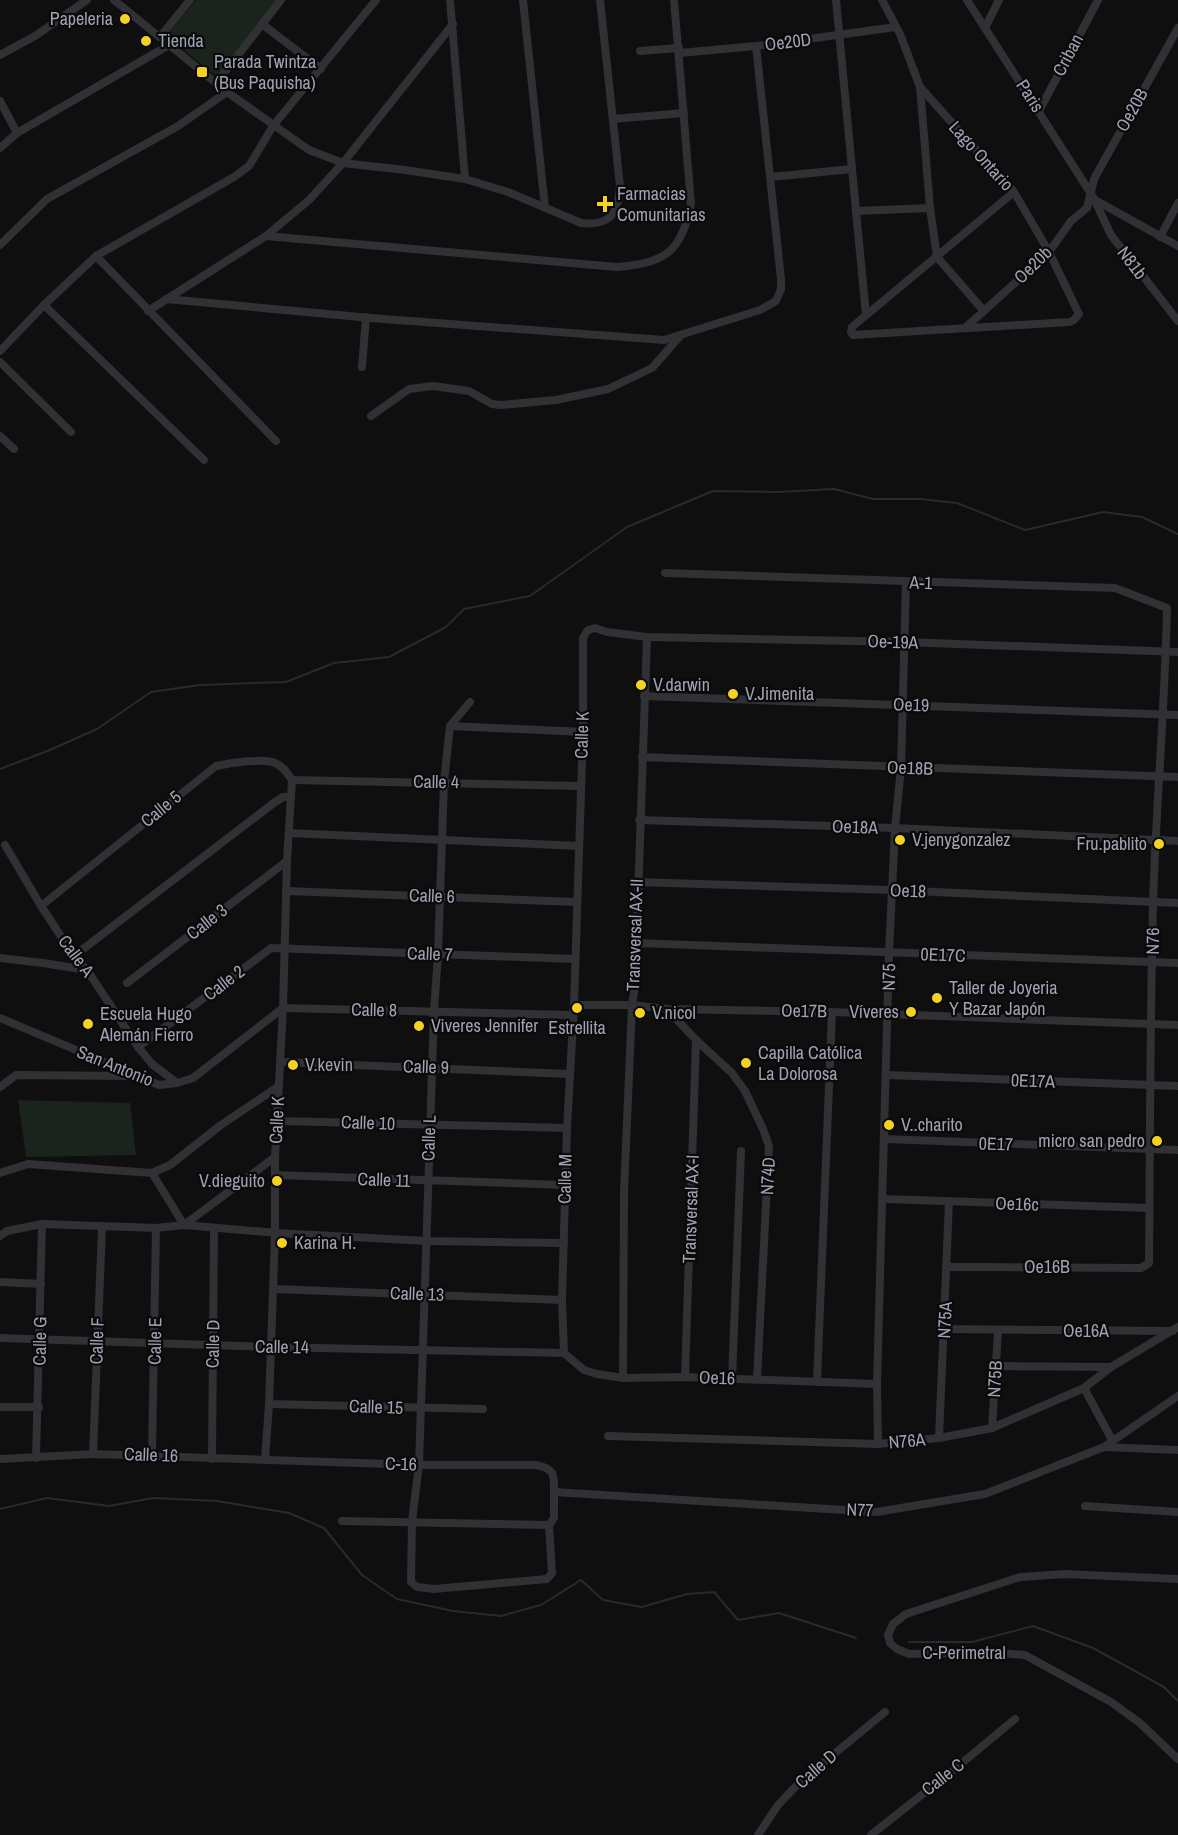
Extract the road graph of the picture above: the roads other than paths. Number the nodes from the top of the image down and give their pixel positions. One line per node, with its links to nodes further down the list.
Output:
1 (87, 0): 26 (street)
2 (114, 0): 21 (street)
3 (190, 0): 21 (street)
4 (281, 0): 15 (street)
5 (375, 0): 27 (street)
6 (450, 0): 16 (street)
7 (523, 0): 45 (street)
8 (600, 0): 34 (street)
9 (674, 0): 24 (street)
10 (836, 0): 20 (street)
11 (882, 0): 17 (street, Lago Ontario)
12 (967, 0): 18 (street, Paris)
13 (999, 0): 18 (street)
14 (1098, 0): 32 (street, Criban)
15 (262, 24): 27 (street); 28 (street)
16 (453, 24): 38 (street); 41 (street)
17 (896, 27): 20 (street, Oe20D); 29 (street, Lago Ontario)
18 (985, 28): 32 (street, Paris)
19 (1178, 28): 43 (street, Oe20B)
20 (839, 36): 23 (street, Oe20D); 39 (street)
21 (160, 37): 22 (street)
22 (169, 45): 28 (street); 36 (street)
23 (756, 46): 24 (street, Oe20D); 40 (street)
24 (680, 50): 25 (street, Oe20D); 33 (street)
25 (640, 51)
26 (0, 55)
27 (321, 69): 35 (street)
28 (216, 83): 30 (street)
29 (920, 87): 42 (street, Lago Ontario); 46 (street)
30 (228, 92): 35 (street); 50 (street)
31 (0, 101): 36 (street)
32 (1039, 111): 43 (street, Paris)
33 (684, 113): 34 (street); 48 (street)
34 (613, 119): 45 (street)
35 (273, 126): 38 (street); 53 (street)
36 (17, 133): 37 (street)
37 (0, 148)
38 (343, 164): 41 (street); 48 (street)
39 (852, 169): 40 (street); 47 (street)
40 (771, 177): 63 (street)
41 (465, 179): 45 (street)
42 (1014, 192): 52 (street, Lago Ontario); 54 (street)
43 (1092, 197): 49 (street); 52 (street, Oe20b); 61 (street, N81b)
44 (1178, 203): 49 (street)
45 (545, 208)
46 (930, 208): 47 (street); 54 (street)
47 (856, 211): 59 (street)
48 (266, 236): 55 (street)
49 (1160, 237): 51 (street)
50 (0, 245)
51 (1178, 246)
52 (1052, 249): 58 (street, Oe20b); 62 (street, Lago Ontario)
53 (96, 256): 56 (street); 57 (street)
54 (937, 257): 58 (street); 59 (street)
55 (166, 299): 57 (street); 60 (street)
56 (44, 305): 64 (street); 72 (street)
57 (148, 311): 70 (street)
58 (984, 311): 62 (street, Oe20b)
59 (866, 315): 62 (street)
60 (366, 317): 63 (street); 66 (street)
61 (1178, 321)
62 (965, 328)
63 (682, 334): 67 (street)
64 (0, 351)
65 (0, 362): 68 (street)
66 (362, 367)
67 (371, 416)
68 (71, 432)
69 (0, 436): 71 (street)
70 (276, 441)
71 (14, 449)
72 (204, 460)
73 (664, 573): 74 (street, A-1)
74 (906, 582): 75 (street, A-1); 78 (street, N75)
75 (1167, 615): 79 (street, N76)
76 (607, 632): 77 (street, Oe-19A); 87 (street, Calle K)
77 (647, 636): 78 (street, Oe-19A); 81 (street, Transversal AX-II)
78 (905, 642): 79 (street, Oe-19A); 83 (street, N75)
79 (1166, 652): 80 (street, Oe-19A); 84 (street, N76)
80 (1178, 652)
81 (644, 696): 83 (street, Oe19); 88 (street, Transversal AX-II)
82 (470, 702): 86 (street)
83 (902, 705): 84 (street, Oe19); 89 (street, N75)
84 (1164, 714): 85 (street, Oe19); 90 (street, N76)
85 (1178, 715)
86 (450, 726): 87 (street); 93 (street, Calle L)
87 (583, 732): 94 (street, Calle K)
88 (642, 757): 89 (street, Oe18B); 96 (street, Transversal AX-II)
89 (901, 768): 90 (street, Oe18B); 97 (street, N75)
90 (1161, 777): 91 (street, Oe18B); 99 (street, N76)
91 (1178, 777)
92 (292, 780): 93 (street, Calle 4); 95 (street, Calle K); 112 (street, Calle 5)
93 (444, 782): 94 (street, Calle 4); 100 (street, Calle L)
94 (580, 786): 103 (street, Calle K)
95 (291, 796): 98 (street, Calle K); 117 (street)
96 (639, 820): 97 (street, Oe18A); 105 (street, Transversal AX-II)
97 (895, 828): 99 (street, Oe18A); 106 (street, N75)
98 (289, 833): 100 (street); 104 (street, Calle K)
99 (1157, 840): 101 (street, Oe18A); 110 (street, N76)
100 (442, 841): 103 (street); 108 (street, Calle L)
101 (1178, 841)
102 (5, 845): 112 (street, Calle A)
103 (578, 846): 109 (street, Calle K)
104 (287, 861): 107 (street, Calle K); 123 (street, Calle 3)
105 (637, 882): 106 (street, Oe18); 113 (street, Transversal AX-II)
106 (892, 890): 110 (street, Oe18); 115 (street, N75)
107 (286, 891): 108 (street, Calle 6); 114 (street, Calle K)
108 (439, 896): 109 (street, Calle 6); 116 (street, Calle L)
109 (577, 902): 119 (street, Calle K)
110 (1153, 902): 111 (street, Oe18); 120 (street, N76)
111 (1178, 903)
112 (41, 906): 117 (street, Calle A)
113 (637, 943): 115 (street, 0E17C); 125 (street, Transversal AX-II)
114 (285, 948): 116 (street, Calle 7); 126 (street, Calle K); 136 (street, Calle 2)
115 (890, 953): 120 (street, 0E17C); 131 (street, N75)
116 (438, 954): 119 (street, Calle 7); 128 (street, Calle L)
117 (74, 956): 122 (street, Calle A)
118 (0, 958): 122 (street)
119 (576, 959): 124 (street, Calle K)
120 (1152, 962): 121 (street, 0E17C); 133 (street, N76)
121 (1178, 963)
122 (87, 970): 136 (street, Calle A)
123 (127, 983)
124 (574, 1005): 125 (street, Oe17B); 130 (street, Calle M)
125 (632, 1005): 127 (street, Oe17B); 195 (street, Transversal AX-II)
126 (284, 1008): 128 (street, Calle 8); 137 (street, Calle K); 144 (street, San Antonio)
127 (667, 1009): 129 (street, Oe17B); 135 (street, N74D)
128 (434, 1011): 130 (street, Calle 8); 139 (street, Calle L)
129 (832, 1012): 131 (street, Oe17B); 198 (street)
130 (573, 1015): 140 (street, Calle M)
131 (888, 1015): 133 (street, Oe17B); 141 (street, N75)
132 (0, 1018): 142 (street, San Antonio)
133 (1152, 1025): 134 (street, Oe17B); 146 (street, N76)
134 (1178, 1026)
135 (696, 1040): 194 (street, Transversal AX-I); 197 (street, N74D)
136 (138, 1047): 138 (street, Calle A)
137 (281, 1062): 139 (street, Calle 9); 145 (street, Calle K)
138 (152, 1064): 143 (street); 144 (street, Calle A)
139 (432, 1067): 140 (street, Calle 9); 150 (street, Calle L)
140 (570, 1074): 151 (street, Calle M)
141 (887, 1075): 146 (street, 0E17A); 152 (street, N75)
142 (134, 1076): 143 (street, San Antonio); 148 (street)
143 (144, 1079): 144 (street, San Antonio)
144 (177, 1083)
145 (279, 1086): 149 (street, Calle K); 158 (street)
146 (1151, 1086): 147 (street, 0E17A); 153 (street, N76)
147 (1178, 1086)
148 (0, 1087)
149 (278, 1121): 150 (street, Calle 10); 156 (street, Calle K)
150 (429, 1125): 151 (street, Calle 10); 160 (street, Calle L)
151 (567, 1128): 161 (street, Calle M)
152 (885, 1139): 153 (street, 0E17); 162 (street, N75)
153 (1149, 1150): 154 (street, 0E17); 164 (street, N76)
154 (1178, 1150)
155 (741, 1151): 196 (street)
156 (275, 1157): 159 (street, Calle K); 166 (street)
157 (0, 1173): 158 (street)
158 (152, 1173): 166 (street)
159 (275, 1175): 160 (street, Calle 11); 170 (street, Calle K)
160 (428, 1181): 161 (street, Calle 11); 172 (street, Calle L)
161 (565, 1185): 173 (street, Calle M)
162 (884, 1199): 163 (street, Oe16c); 199 (street, N75)
163 (949, 1201): 164 (street, Oe16c); 174 (street, N75A)
164 (1149, 1208): 175 (street, N76)
165 (42, 1224): 167 (street); 171 (street); 177 (street, Calle G)
166 (184, 1225): 168 (street); 169 (street)
167 (102, 1228): 168 (street); 187 (street, Calle F)
168 (156, 1228): 186 (street, Calle E)
169 (214, 1228): 170 (street); 188 (street, Calle D)
170 (275, 1233): 172 (street); 178 (street, Calle K)
171 (0, 1236)
172 (427, 1241): 173 (street); 179 (street, Calle L)
173 (564, 1243): 180 (street, Calle M)
174 (947, 1267): 175 (street, Oe16B); 181 (street, N75A)
175 (1146, 1267)
176 (0, 1282): 177 (street)
177 (41, 1284): 185 (street, Calle G)
178 (273, 1289): 179 (street, Calle 13); 189 (street, Calle K)
179 (424, 1294): 180 (street, Calle 13); 190 (street, Calle L)
180 (562, 1300): 191 (street, Calle M)
181 (944, 1329): 183 (street, Oe16A); 209 (street, N75A)
182 (1176, 1329): 183 (street, Oe16A); 193 (street, N76A)
183 (998, 1331): 192 (street, N75B)
184 (0, 1338): 185 (street, Calle 14)
185 (40, 1339): 187 (street, Calle 14); 204 (street, Calle G)
186 (155, 1342): 187 (street, Calle 14); 188 (street, Calle 14); 215 (street, Calle E)
187 (97, 1343): 214 (street, Calle F)
188 (213, 1345): 189 (street, Calle 14); 218 (street, Calle D)
189 (270, 1347): 190 (street, Calle 14); 202 (street, Calle K)
190 (421, 1350): 191 (street, Calle 14); 205 (street, Calle L)
191 (564, 1353): 195 (street, Oe16)
192 (996, 1366): 193 (street); 207 (street, N75B)
193 (1111, 1367): 200 (street, N76A)
194 (686, 1377): 195 (street, Oe16); 196 (street, Oe16)
195 (623, 1378)
196 (732, 1378): 197 (street, Oe16)
197 (757, 1380): 198 (street, Oe16)
198 (816, 1382): 199 (street, Oe16)
199 (877, 1384): 211 (street, N75)
200 (1084, 1388): 207 (street, N76A); 210 (street)
201 (1178, 1396): 210 (street, N77)
202 (269, 1404): 205 (street, Calle 15); 219 (street, Calle K)
203 (0, 1407): 204 (street)
204 (39, 1407): 216 (street, Calle G)
205 (420, 1408): 206 (street, Calle 15); 220 (street, Calle L)
206 (483, 1409)
207 (992, 1428): 209 (street, N76A)
208 (608, 1436): 211 (street, N76A)
209 (939, 1438): 211 (street, N76A)
210 (1112, 1440): 212 (street, N77)
211 (878, 1444)
212 (1104, 1447): 213 (street); 221 (street, N77)
213 (1178, 1450)
214 (93, 1454): 215 (street, Calle 16); 216 (street, Calle 16)
215 (152, 1454): 218 (street, Calle 16)
216 (36, 1458): 217 (street, Calle 16)
217 (0, 1459)
218 (212, 1459): 219 (street, Calle 16)
219 (265, 1460): 220 (street, C-16)
220 (418, 1465): 221 (street, C-16); 225 (street, Calle L)
221 (554, 1492): 226 (street)
222 (1085, 1506): 223 (street)
223 (1178, 1512)
224 (342, 1521): 225 (street)
225 (412, 1521): 226 (street); 226 (street, Calle L)
226 (549, 1525)
227 (1178, 1579): 230 (street, C-Perimetral)
228 (885, 1712): 231 (street, Calle D)
229 (1015, 1719): 232 (street, Calle C)
230 (1178, 1758)
231 (758, 1835)
232 (871, 1835)

